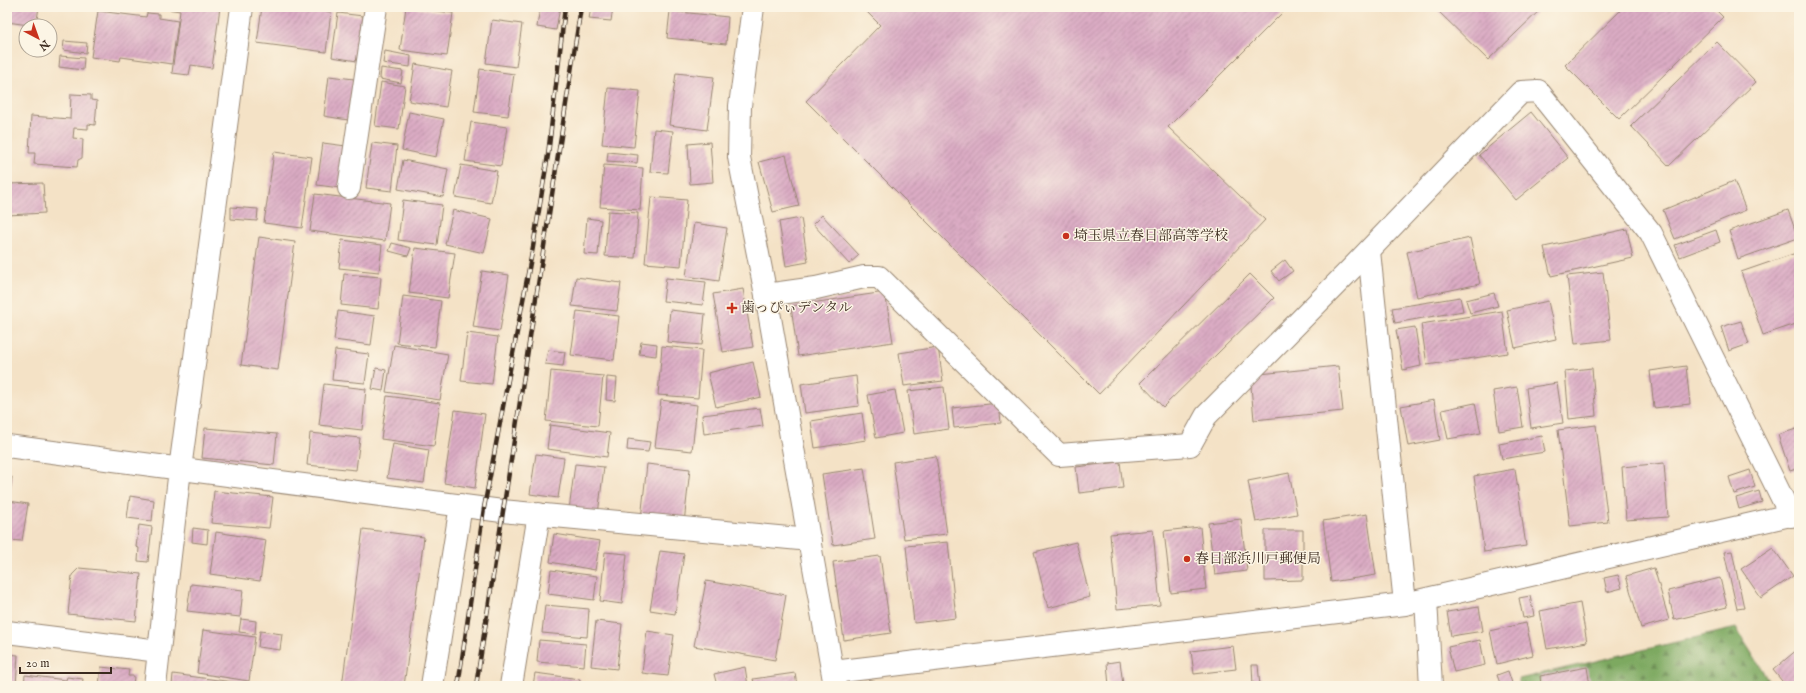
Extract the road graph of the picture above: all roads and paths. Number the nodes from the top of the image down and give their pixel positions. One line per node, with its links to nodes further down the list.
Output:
1 (242, 7): 8 (street)
2 (376, 7): 4 (street)
3 (753, 7): 6 (street)
4 (349, 188)
5 (1369, 251): 6 (street); 11 (street); 14 (street)
6 (766, 295): 12 (street)
7 (7, 446): 8 (street)
8 (180, 469): 9 (street); 16 (street)
9 (461, 505): 10 (street); 19 (street)
10 (539, 514): 12 (street); 20 (street)
11 (1796, 519): 13 (street)
12 (810, 540): 17 (street)
13 (1426, 600): 14 (street); 21 (street)
14 (1405, 604): 17 (street)
15 (7, 632): 16 (street)
16 (159, 651): 18 (street)
17 (834, 679)
18 (155, 686)
19 (432, 686)
20 (511, 686)
21 (1431, 686)

